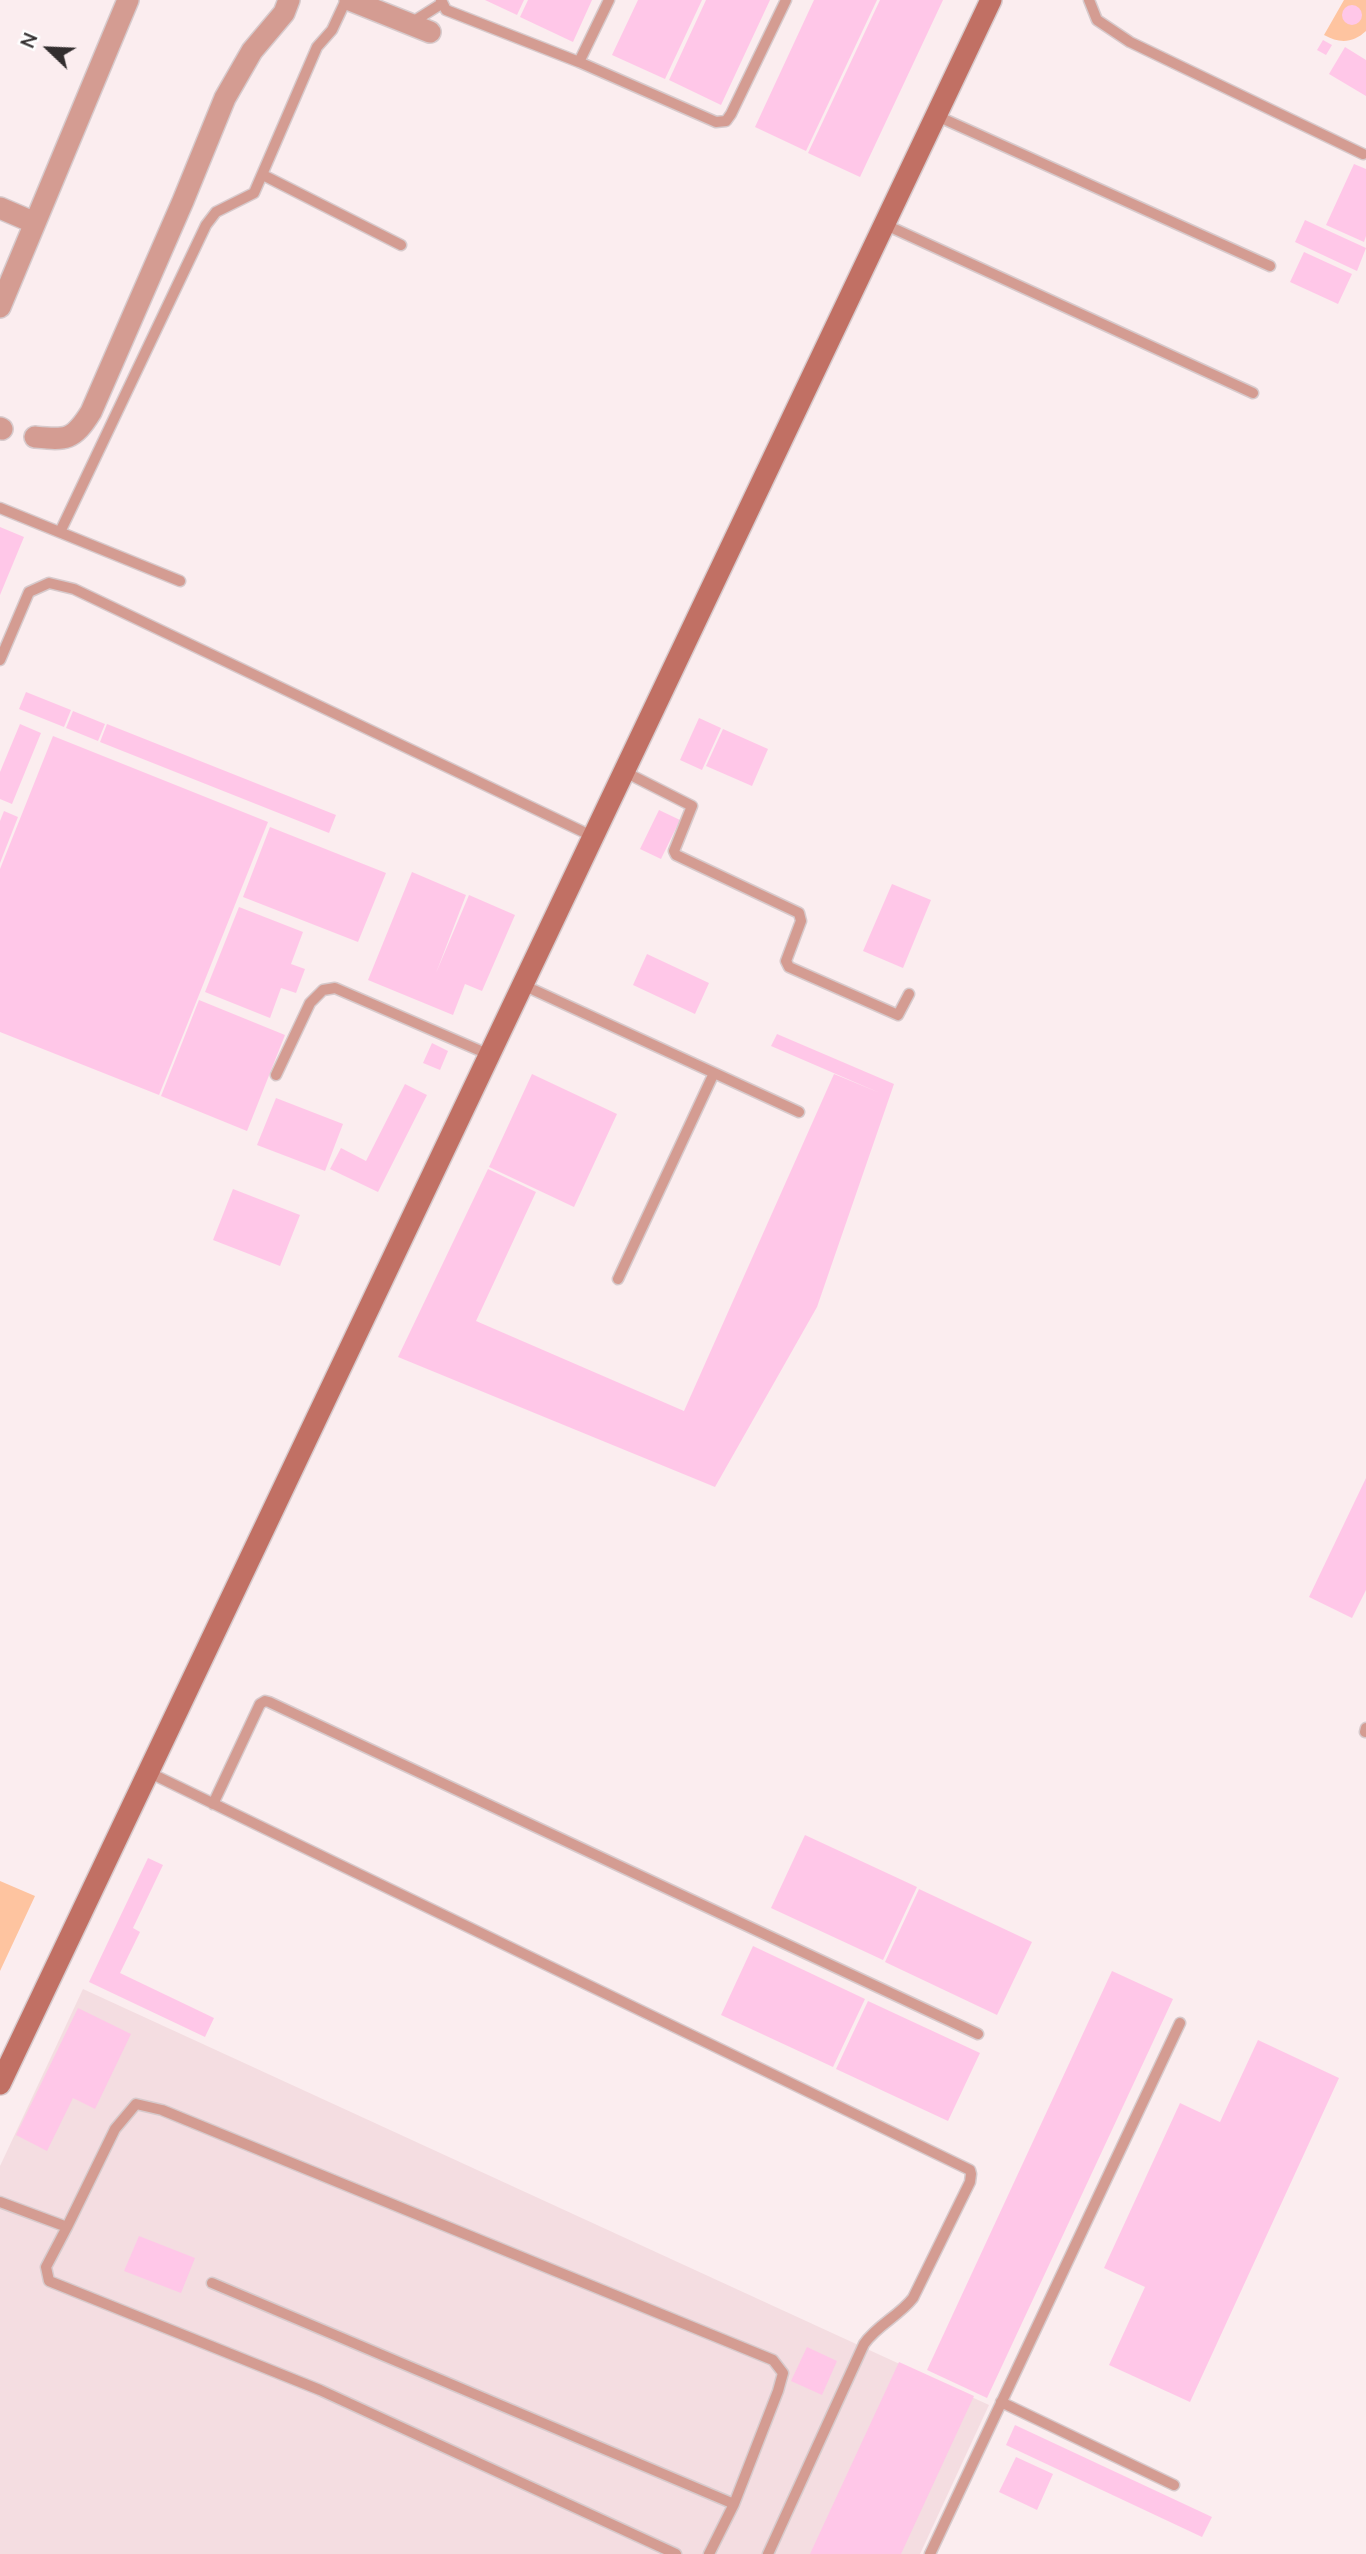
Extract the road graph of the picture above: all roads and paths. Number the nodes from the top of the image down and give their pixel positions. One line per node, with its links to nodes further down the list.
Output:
1 (128, 0): 16 (street)
2 (289, 0): 22 (street)
3 (348, 0): 9 (street); 14 (lane)
4 (609, 0): 11 (lane)
5 (786, 0): 11 (lane)
6 (991, 0): 12 (street)
7 (1088, 0): 13 (lane)
8 (441, 2): 9 (lane); 11 (lane)
9 (409, 24): 10 (street)
10 (430, 32)
11 (579, 62)
12 (937, 116): 17 (street); 19 (lane)
13 (1363, 154)
14 (263, 175): 18 (lane); 24 (lane)
15 (0, 208): 16 (street)
16 (36, 223): 20 (street)
17 (886, 225): 21 (lane); 27 (street)
18 (401, 245)
19 (1270, 266)
20 (0, 307)
21 (1253, 393)
22 (35, 437)
23 (0, 508): 24 (lane)
24 (60, 532): 25 (lane)
25 (180, 581)
26 (0, 660): 28 (lane)
27 (625, 772): 28 (street); 30 (lane)
28 (594, 837): 29 (street)
29 (523, 985): 31 (street); 32 (lane)
30 (909, 993)
31 (490, 1055): 33 (lane); 36 (street)
32 (714, 1073): 34 (lane); 35 (lane)
33 (276, 1074)
34 (799, 1112)
35 (618, 1279)
36 (148, 1772): 37 (lane); 40 (street)
37 (213, 1804): 39 (lane); 49 (lane)
38 (1180, 2024): 44 (lane)
39 (978, 2034)
40 (0, 2084)
41 (0, 2202): 42 (lane)
42 (67, 2227): 46 (lane); 47 (lane)
43 (212, 2283): 46 (lane)
44 (1002, 2402): 45 (lane); 50 (lane)
45 (1174, 2485)
46 (734, 2504): 48 (lane)
47 (676, 2554)
48 (709, 2554)
49 (768, 2554)
50 (930, 2554)

